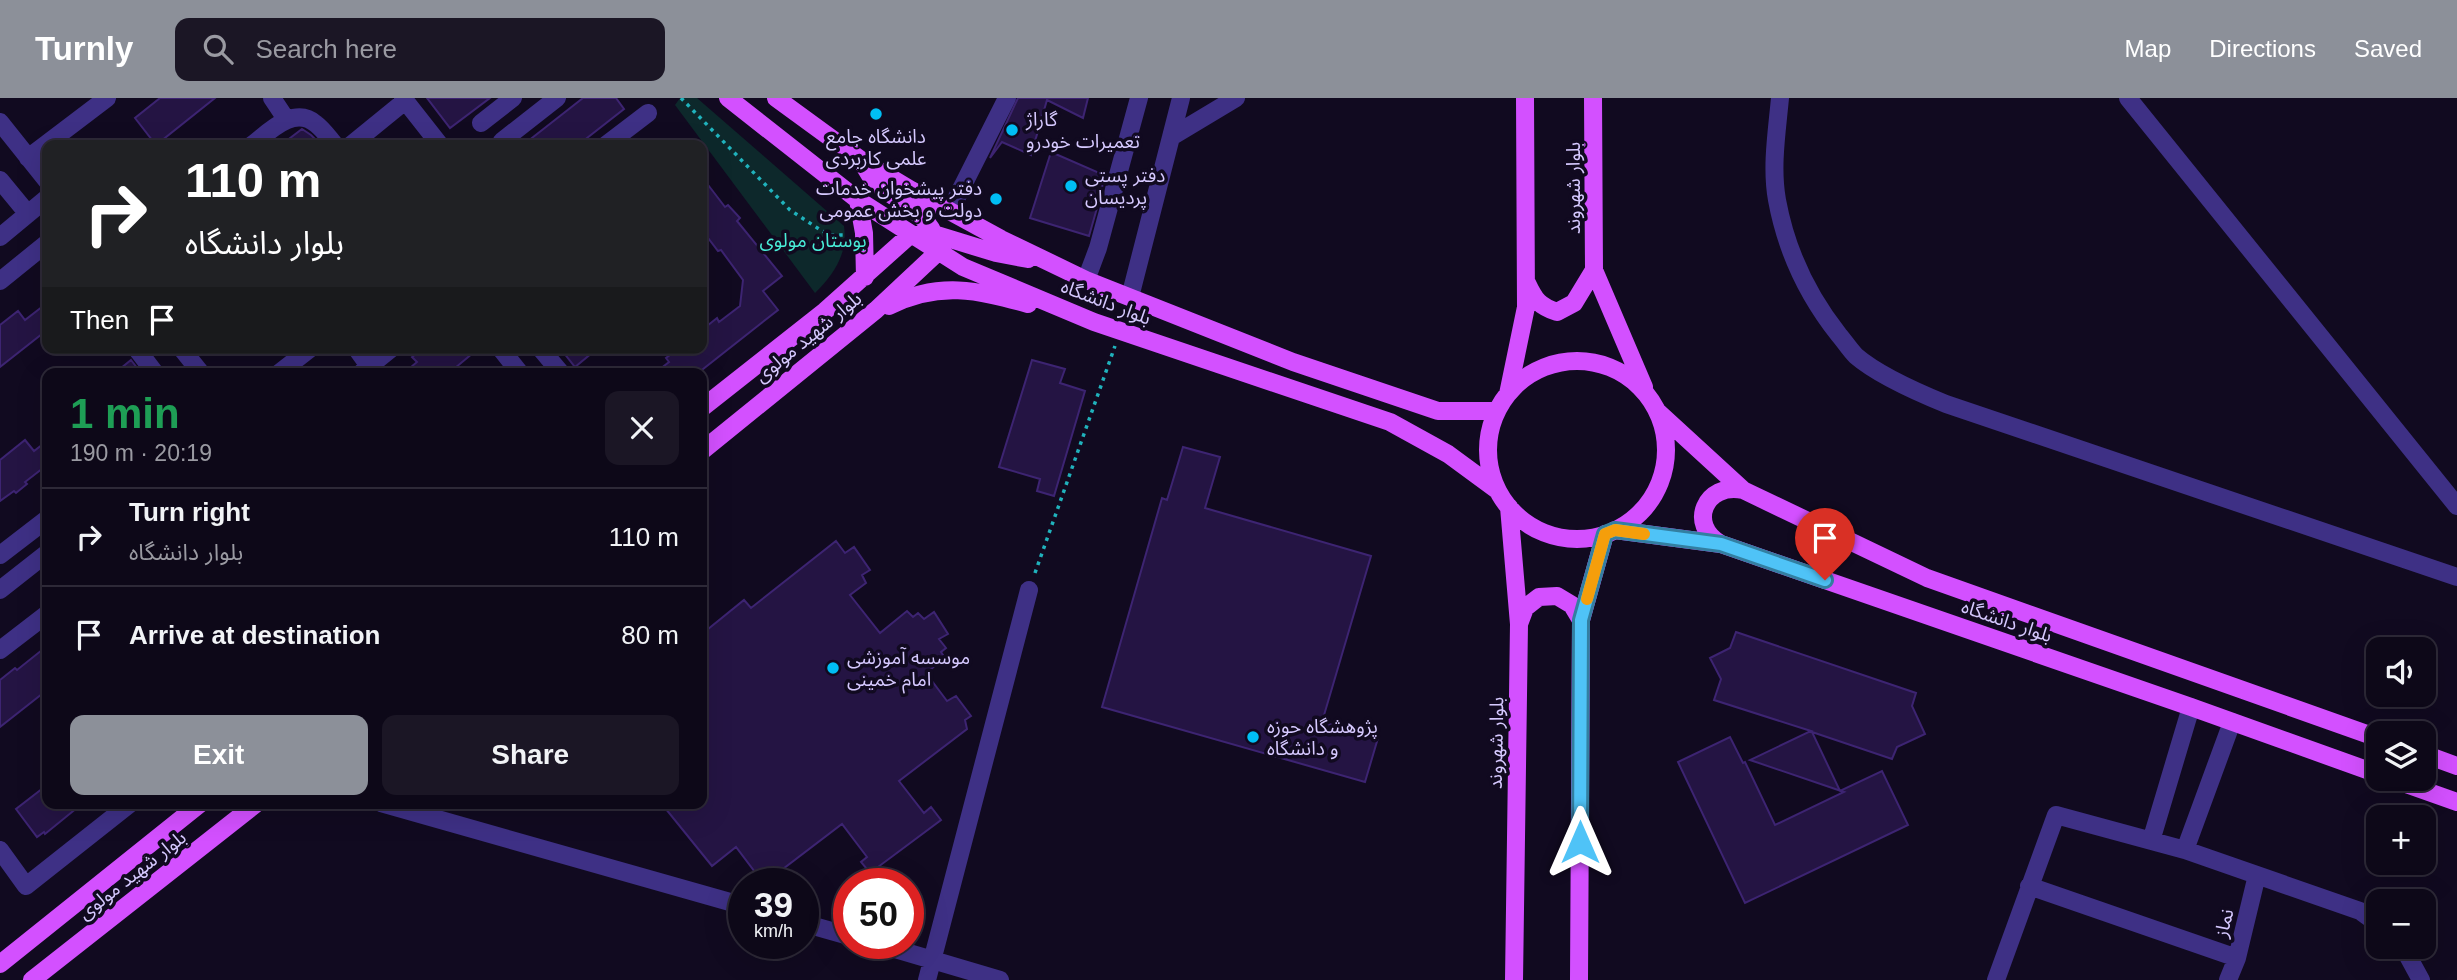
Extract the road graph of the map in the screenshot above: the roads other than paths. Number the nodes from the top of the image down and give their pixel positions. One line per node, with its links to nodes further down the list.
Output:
1 (107, 98): 21 (street)
2 (272, 98): 17 (street)
3 (513, 98): 19 (street)
4 (557, 98): 26 (street)
5 (728, 98): 33 (main road, بلوار دانشگاه)
6 (776, 98): 30 (main road, بلوار دانشگاه)
7 (1007, 98): 35 (street)
8 (1139, 98): 44 (street)
9 (1181, 98): 20 (street)
10 (1236, 98): 20 (street)
11 (1525, 98): 45 (main road)
12 (1593, 98): 42 (main road, بلوار شهروند)
13 (1780, 98): 78 (street)
14 (2128, 98): 71 (street)
15 (404, 99): 24 (street); 25 (street)
16 (648, 113): 27 (street)
17 (286, 119): 22 (street); 23 (street)
18 (0, 122): 29 (street)
19 (481, 123)
20 (1171, 137): 48 (street)
21 (52, 140)
22 (259, 140)
23 (331, 140)
24 (357, 140)
25 (436, 140)
26 (503, 140)
27 (613, 140)
28 (42, 147): 29 (street)
29 (28, 158): 31 (street)
30 (861, 160): 35 (main road, بلوار دانشگاه); 39 (main road)
31 (42, 175)
32 (0, 180): 36 (street)
33 (858, 200): 37 (main road, بلوار دانشگاه); 43 (main road)
34 (42, 202): 36 (street)
35 (950, 211): 41 (main road, بلوار دانشگاه)
36 (28, 214): 38 (street)
37 (910, 235): 39 (main road, بلوار دانشگاه); 43 (main road, بلوار شهید مولوی)
38 (0, 237)
39 (936, 243): 41 (main road); 47 (main road, بلوار شهید مولوی); 50 (main road, بلوار دانشگاه)
40 (42, 247): 46 (street)
41 (1055, 265): 44 (main road, بلوار دانشگاه)
42 (1594, 270): 45 (main road); 64 (main road, بلوار شهروند)
43 (872, 272): 47 (main road); 65 (main road, بلوار شهید مولوی)
44 (1086, 280): 48 (main road, بلوار دانشگاه)
45 (1525, 280): 63 (main road)
46 (0, 281)
47 (905, 284): 49 (main road, بلوار شهید مولوی)
48 (1130, 297): 66 (main road, بلوار دانشگاه)
49 (876, 310): 50 (main road); 68 (main road, بلوار شهید مولوی)
50 (1094, 321): 69 (main road, بلوار دانشگاه)
51 (141, 354): 57 (street)
52 (186, 354): 58 (street)
53 (303, 354): 59 (street)
54 (385, 354): 60 (street)
55 (505, 354): 61 (street)
56 (545, 354): 62 (street)
57 (151, 368)
58 (197, 368)
59 (285, 368)
60 (367, 368)
61 (516, 368)
62 (557, 368)
63 (1508, 394): 64 (main road); 66 (main road)
64 (1647, 394): 67 (main road)
65 (707, 404)
66 (1497, 411): 69 (main road)
67 (1658, 413): 70 (main road, بلوار دانشگاه); 74 (main road)
68 (707, 447)
69 (1497, 490): 72 (main road)
70 (1743, 490): 75 (main road); 87 (main road, بلوار دانشگاه)
71 (2457, 506)
72 (1508, 507): 74 (main road); 83 (main road, بلوار شهروند)
73 (42, 523): 76 (street)
74 (1610, 532): 75 (main road, بلوار دانشگاه); 82 (main road)
75 (1721, 544): 85 (main road, بلوار دانشگاه)
76 (0, 555)
77 (42, 558): 79 (street)
78 (2457, 578)
79 (0, 590)
80 (1029, 590): 107 (street)
81 (42, 618): 84 (street)
82 (1581, 620): 83 (main road); 113 (main road)
83 (1518, 624): 112 (main road, بلوار شهروند)
84 (0, 650)
85 (2192, 707): 86 (main road, بلوار دانشگاه); 97 (street)
86 (2232, 722): 90 (main road, بلوار دانشگاه); 99 (street)
87 (2366, 734)
88 (2436, 758): 89 (main road)
89 (2457, 766)
90 (2366, 770)
91 (2426, 791): 92 (main road)
92 (2457, 802)
93 (123, 809): 98 (street)
94 (194, 809): 108 (main road, بلوار شهید مولوی)
95 (249, 809): 109 (main road, بلوار شهید مولوی)
96 (402, 809): 102 (street)
97 (2151, 841): 99 (street); 101 (street)
98 (0, 850)
99 (2185, 850): 100 (street)
100 (2257, 875): 103 (street); 105 (street, نماز)
101 (2029, 886): 105 (street); 114 (street)
102 (728, 901)
103 (2366, 915)
104 (924, 957): 107 (street)
105 (2237, 958): 115 (street, نماز)
106 (2410, 959): 116 (street)
107 (933, 960): 110 (street); 111 (street)
108 (0, 964)
109 (32, 980)
110 (927, 980)
111 (1000, 980)
112 (1514, 980)
113 (1580, 980)
114 (1996, 980)
115 (2228, 980)
116 (2421, 980)

